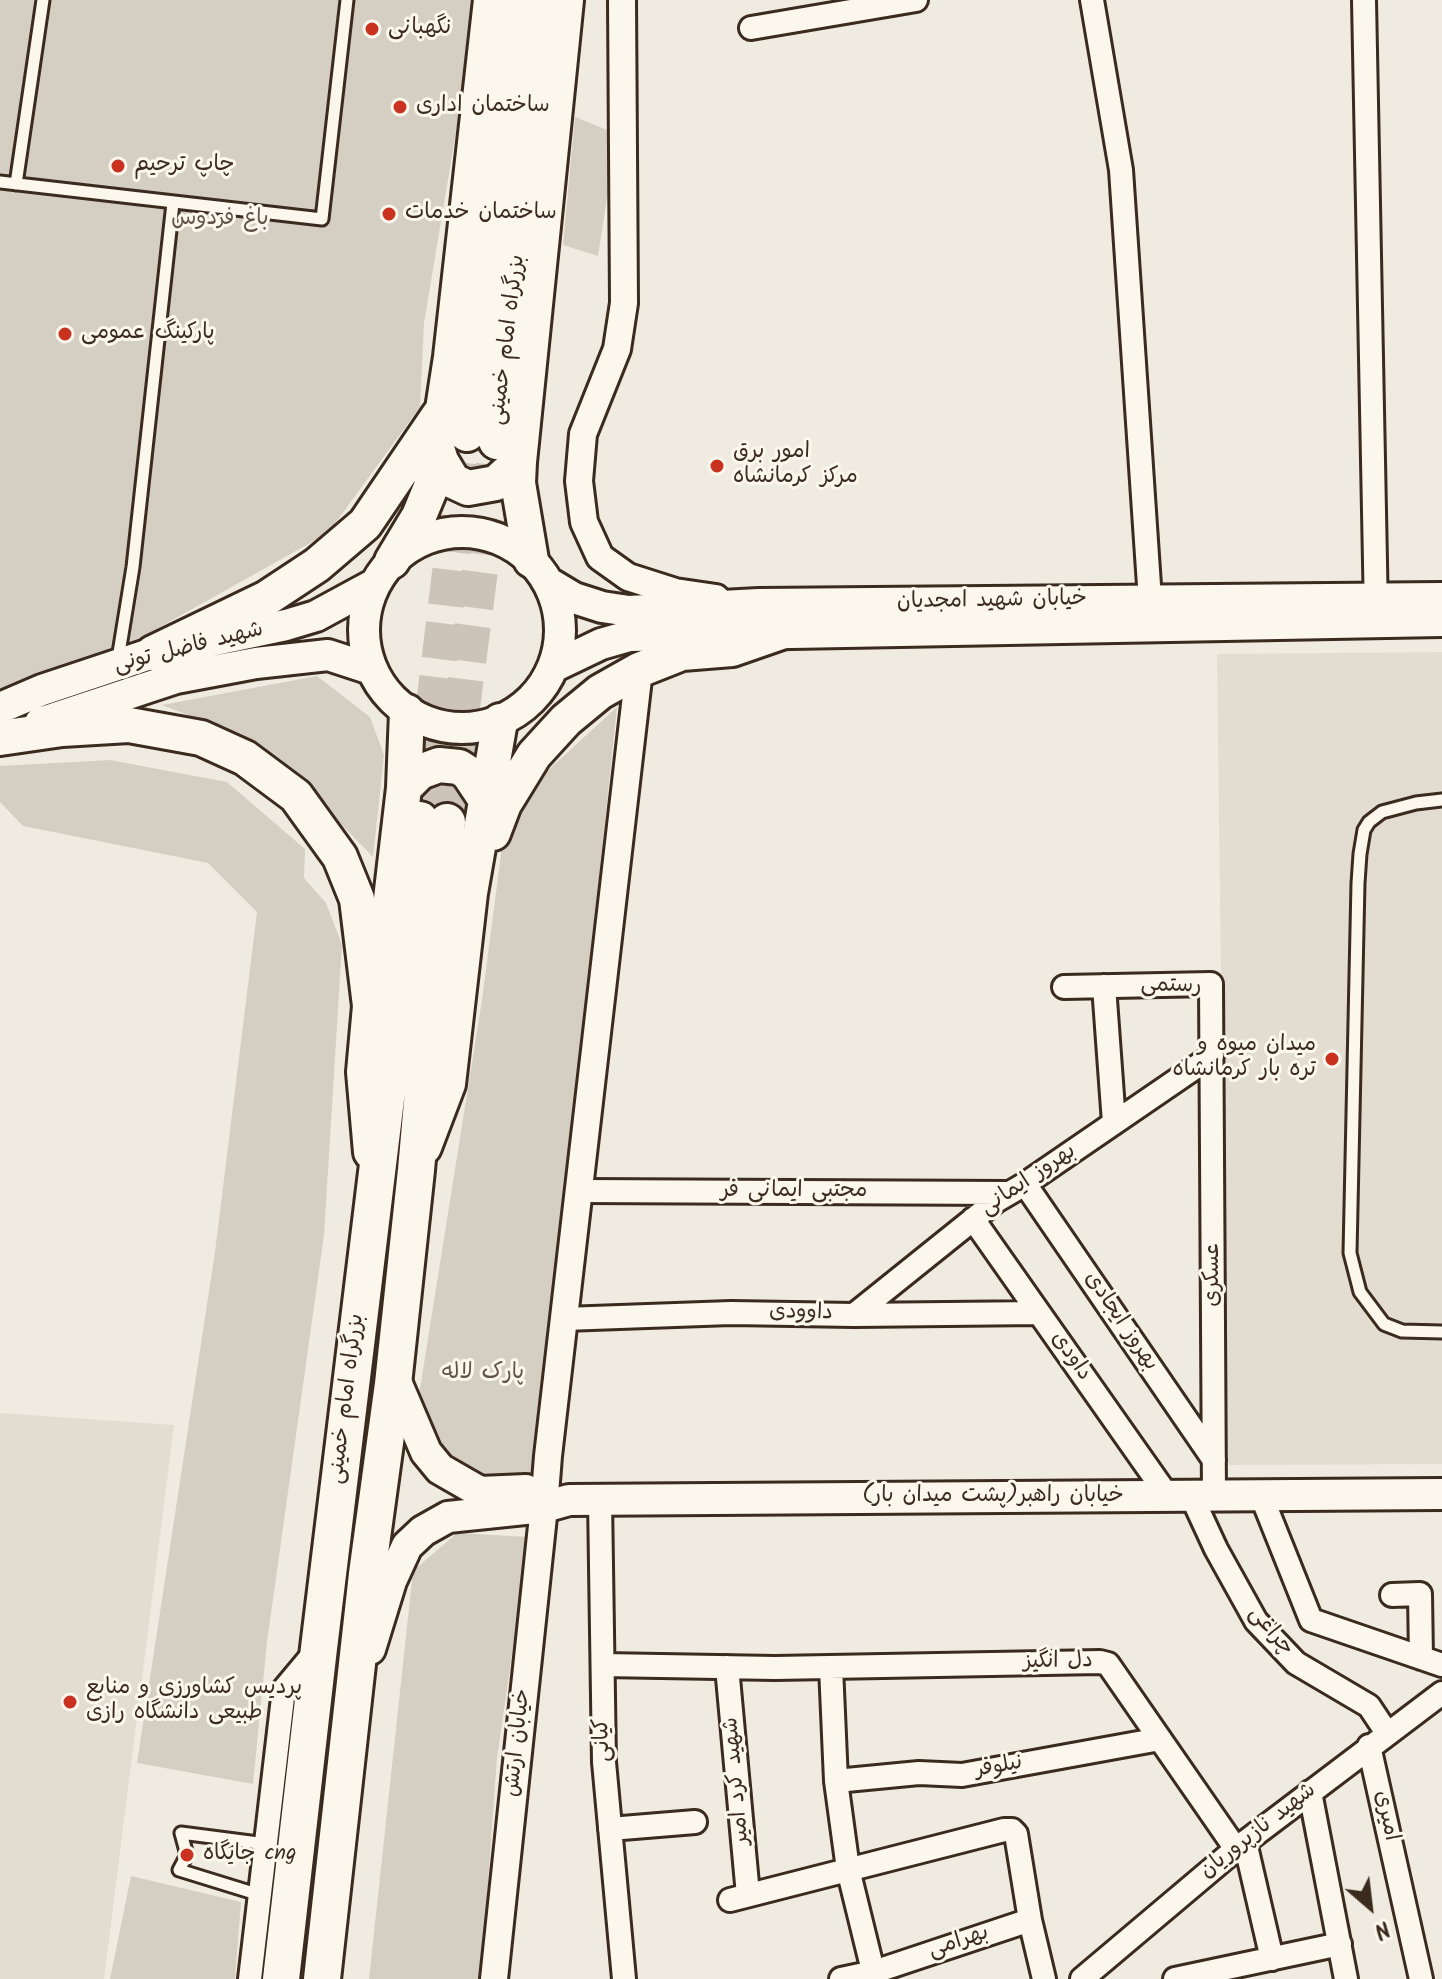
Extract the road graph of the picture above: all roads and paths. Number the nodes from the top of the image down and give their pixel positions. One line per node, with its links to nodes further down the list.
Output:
1 (43, 0): 13 (lane)
2 (347, 0): 14 (lane)
3 (491, 0): 15 (main road)
4 (514, 0): 15 (highway, بزرگراه امام خمینی)
5 (548, 0): 15 (highway, بزرگراه امام خمینی)
6 (566, 0): 15 (main road)
7 (622, 0): 19 (street)
8 (916, 0): 11 (street)
9 (1092, 0): 21 (street)
10 (1364, 0): 20 (street)
11 (751, 28)
12 (0, 182): 13 (lane)
13 (16, 184): 14 (lane)
14 (173, 203): 27 (lane)
15 (473, 438): 16 (main road); 17 (main road); 25 (main road)
16 (540, 572): 17 (main road); 19 (main road, خیابان شهید امجدیان); 28 (main road)
17 (383, 573): 23 (main road, شهید فاضل تونی); 29 (main road)
18 (1442, 598): 20 (main road, خیابان شهید امجدیان)
19 (759, 604): 21 (main road, خیابان شهید امجدیان)
20 (1376, 610): 21 (main road, خیابان شهید امجدیان); 22 (main road, خیابان شهید امجدیان)
21 (1151, 613): 24 (main road, خیابان شهید امجدیان)
22 (1442, 621)
23 (296, 622): 25 (main road, شهید فاضل تونی); 26 (main road)
24 (781, 632): 28 (main road, خیابان شهید امجدیان); 30 (main road)
25 (153, 653): 27 (main road, شهید فاضل تونی)
26 (305, 658): 29 (main road, شهید فاضل تونی); 34 (main road, شهید فاضل تونی)
27 (118, 664): 31 (main road, شهید فاضل تونی)
28 (553, 667): 33 (main road)
29 (371, 669): 32 (main road)
30 (639, 670): 38 (main road); 47 (street, خیابان ارتش)
31 (0, 708)
32 (407, 712): 33 (main road); 35 (main road)
33 (500, 721): 36 (main road)
34 (0, 738): 41 (main road)
35 (404, 788): 36 (main road); 41 (main road)
36 (486, 800): 38 (main road)
37 (1442, 800): 52 (lane)
38 (470, 893): 44 (main road)
39 (1104, 986): 40 (street, رستمی); 42 (street, رستمی); 43 (street)
40 (1064, 987)
41 (370, 1006): 45 (main road)
42 (1212, 1056): 43 (street, بهروز ایمانی); 54 (street, عسکری)
43 (1114, 1123): 46 (street, بهروز ایمانی)
44 (416, 1170): 45 (highway, بزرگراه امام خمینی); 53 (highway, بزرگراه امام خمینی)
45 (374, 1188): 61 (highway, بزرگراه امام خمینی)
46 (1017, 1189): 47 (street, مجتبی ایمانی فر); 48 (street, بهروز ایمانی); 54 (street, بهروز ایجادی)
47 (580, 1191): 51 (street, خیابان ارتش)
48 (973, 1219): 49 (street, داودی); 50 (street, بهروز ایمانی)
49 (1039, 1313): 50 (street, داوودی); 56 (street, داودی)
50 (854, 1315): 51 (street, داوودی)
51 (564, 1319): 58 (street, خیابان ارتش)
52 (1442, 1332)
53 (394, 1377): 58 (main road); 67 (highway, بزرگراه امام خمینی)
54 (1215, 1460): 56 (street, عسکری)
55 (1442, 1494): 57 (main road, خیابان راهبر(پشت میدان بار))
56 (1191, 1495): 57 (main road, خیابان راهبر(پشت میدان بار)); 59 (main road, خیابان راهبر(پشت میدان بار)); 69 (street, چراغی)
57 (1261, 1495): 62 (street)
58 (553, 1498): 59 (main road, خیابان راهبر(پشت میدان بار)); 67 (main road); 85 (street, خیابان ارتش)
59 (600, 1500): 63 (street, کیانی)
60 (1392, 1595): 62 (street)
61 (319, 1648): 74 (street); 83 (highway, بزرگراه امام خمینی)
62 (1431, 1661)
63 (603, 1665): 64 (street, دل انگیز); 73 (street, کیانی)
64 (727, 1667): 65 (street, دل انگیز); 76 (street, شهید کرد امیر)
65 (831, 1667): 68 (street, دل انگیز); 70 (street)
66 (1440, 1698): 69 (street, شهید نازپروریان)
67 (354, 1701): 84 (highway, بزرگراه امام خمینی)
68 (1160, 1739): 70 (street, نیلوفر); 75 (street, دل انگیز)
69 (1378, 1740): 71 (street, شهید نازپروریان); 92 (street, امیری)
70 (836, 1781): 76 (street)
71 (1310, 1792): 75 (street, شهید نازپروریان); 79 (street)
72 (695, 1822): 73 (street)
73 (610, 1829): 86 (street, کیانی)
74 (266, 1844): 77 (street); 77 (lane)
75 (1240, 1846): 80 (street); 89 (street, شهید نازپروریان)
76 (848, 1869): 78 (street); 81 (street)
77 (260, 1895): 82 (street)
78 (1030, 1920): 81 (street, بهرامی); 88 (street)
79 (1340, 1944): 80 (street); 91 (street)
80 (1272, 1959): 90 (street)
81 (874, 1975): 87 (street, بهرامی)
82 (250, 1979)
83 (281, 1979)
84 (322, 1979)
85 (494, 1979)
86 (624, 1979)
87 (841, 1979)
88 (1044, 1979)
89 (1082, 1979)
90 (1175, 1979)
91 (1346, 1979)
92 (1421, 1979)

